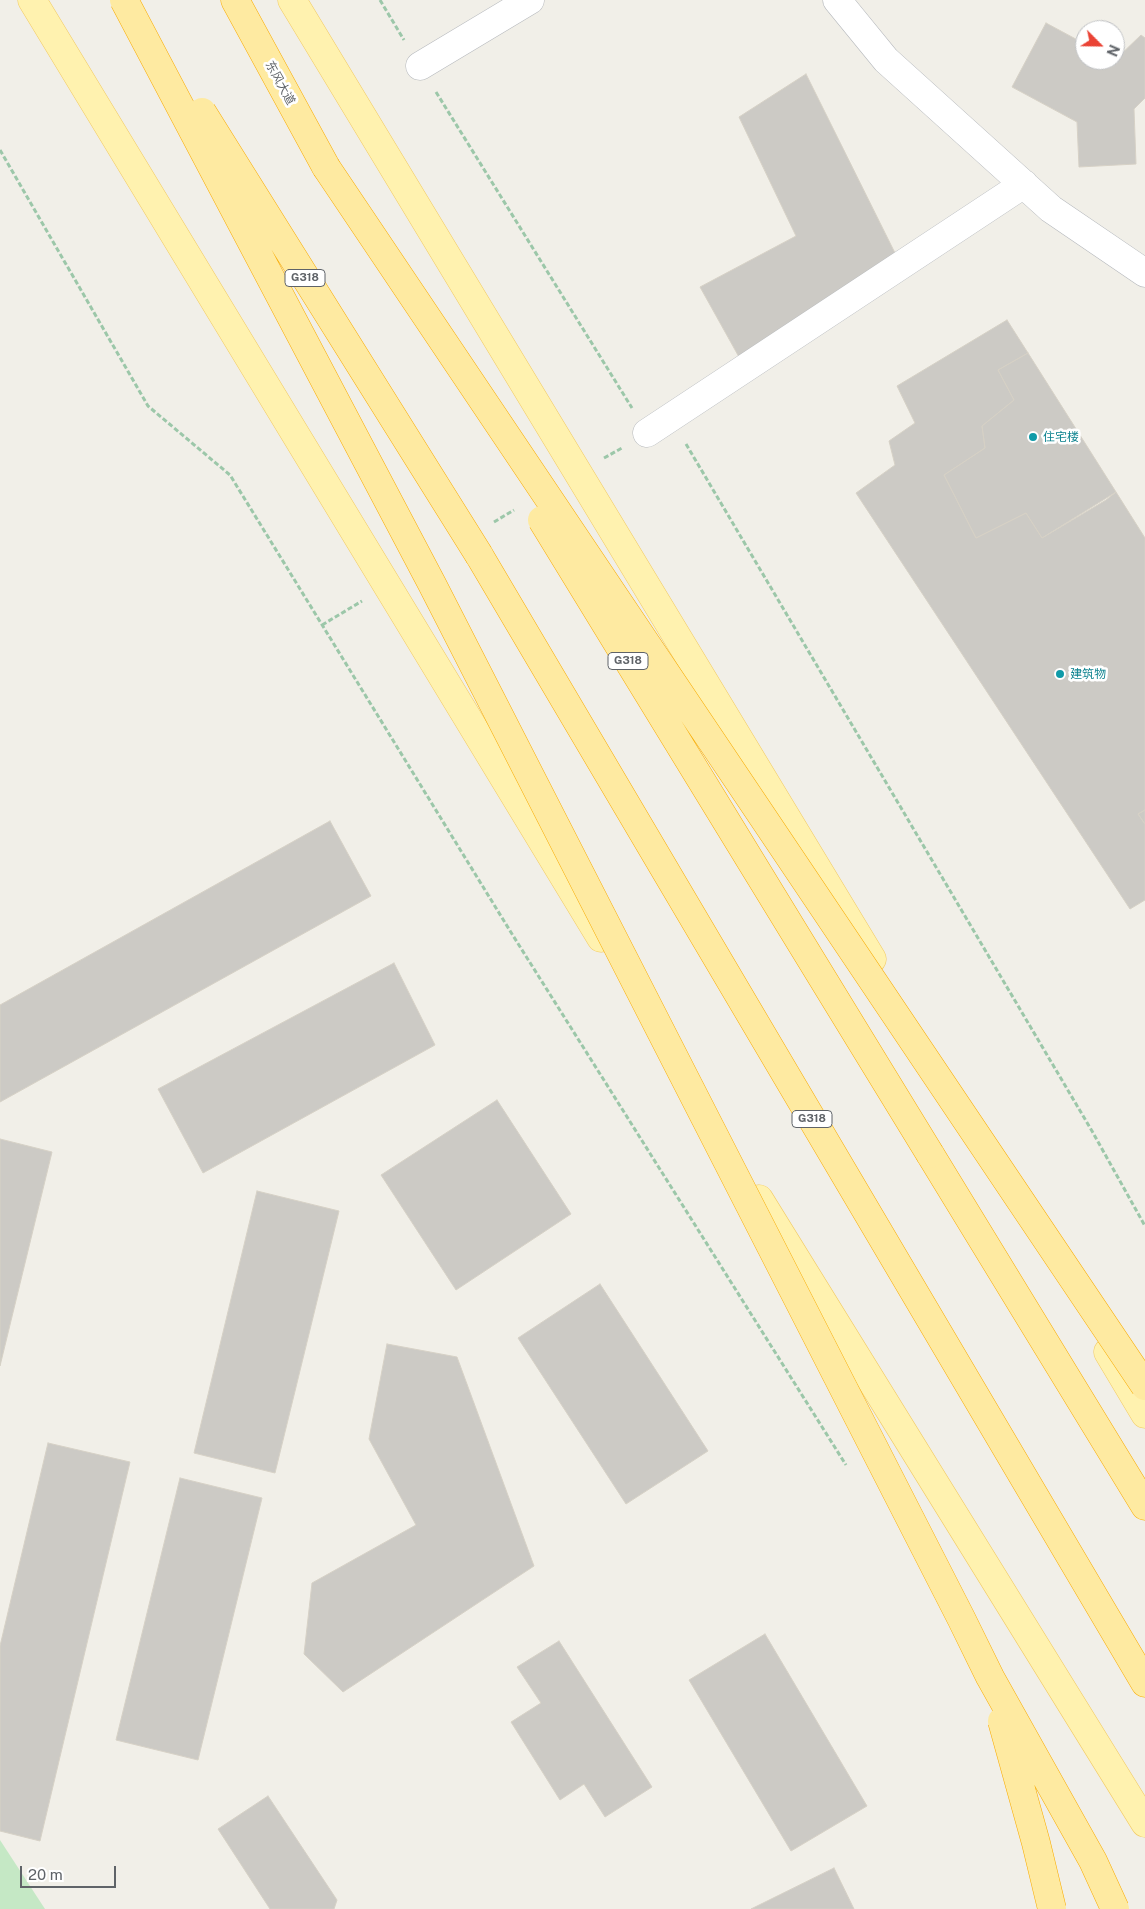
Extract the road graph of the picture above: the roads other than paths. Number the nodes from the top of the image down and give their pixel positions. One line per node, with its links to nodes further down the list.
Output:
1 (32, 0): 18 (main road)
2 (124, 0): 16 (highway, bridge)
3 (132, 0): 17 (highway, G318, bridge)
4 (235, 0): 9 (highway, 东风大道 / G318)
5 (292, 0): 14 (main road)
6 (530, 0): 8 (street)
7 (837, 0): 10 (street)
8 (420, 66)
9 (326, 167): 13 (highway, bridge); 15 (highway, G318, bridge)
10 (1024, 184): 11 (street); 12 (street)
11 (1145, 273)
12 (647, 433)
13 (1145, 1386)
14 (1145, 1414)
15 (1145, 1506)
16 (990, 1677): 19 (highway, bridge); 20 (highway, bridge)
17 (1145, 1683)
18 (1145, 1823)
19 (1052, 1909)
20 (1115, 1909)

